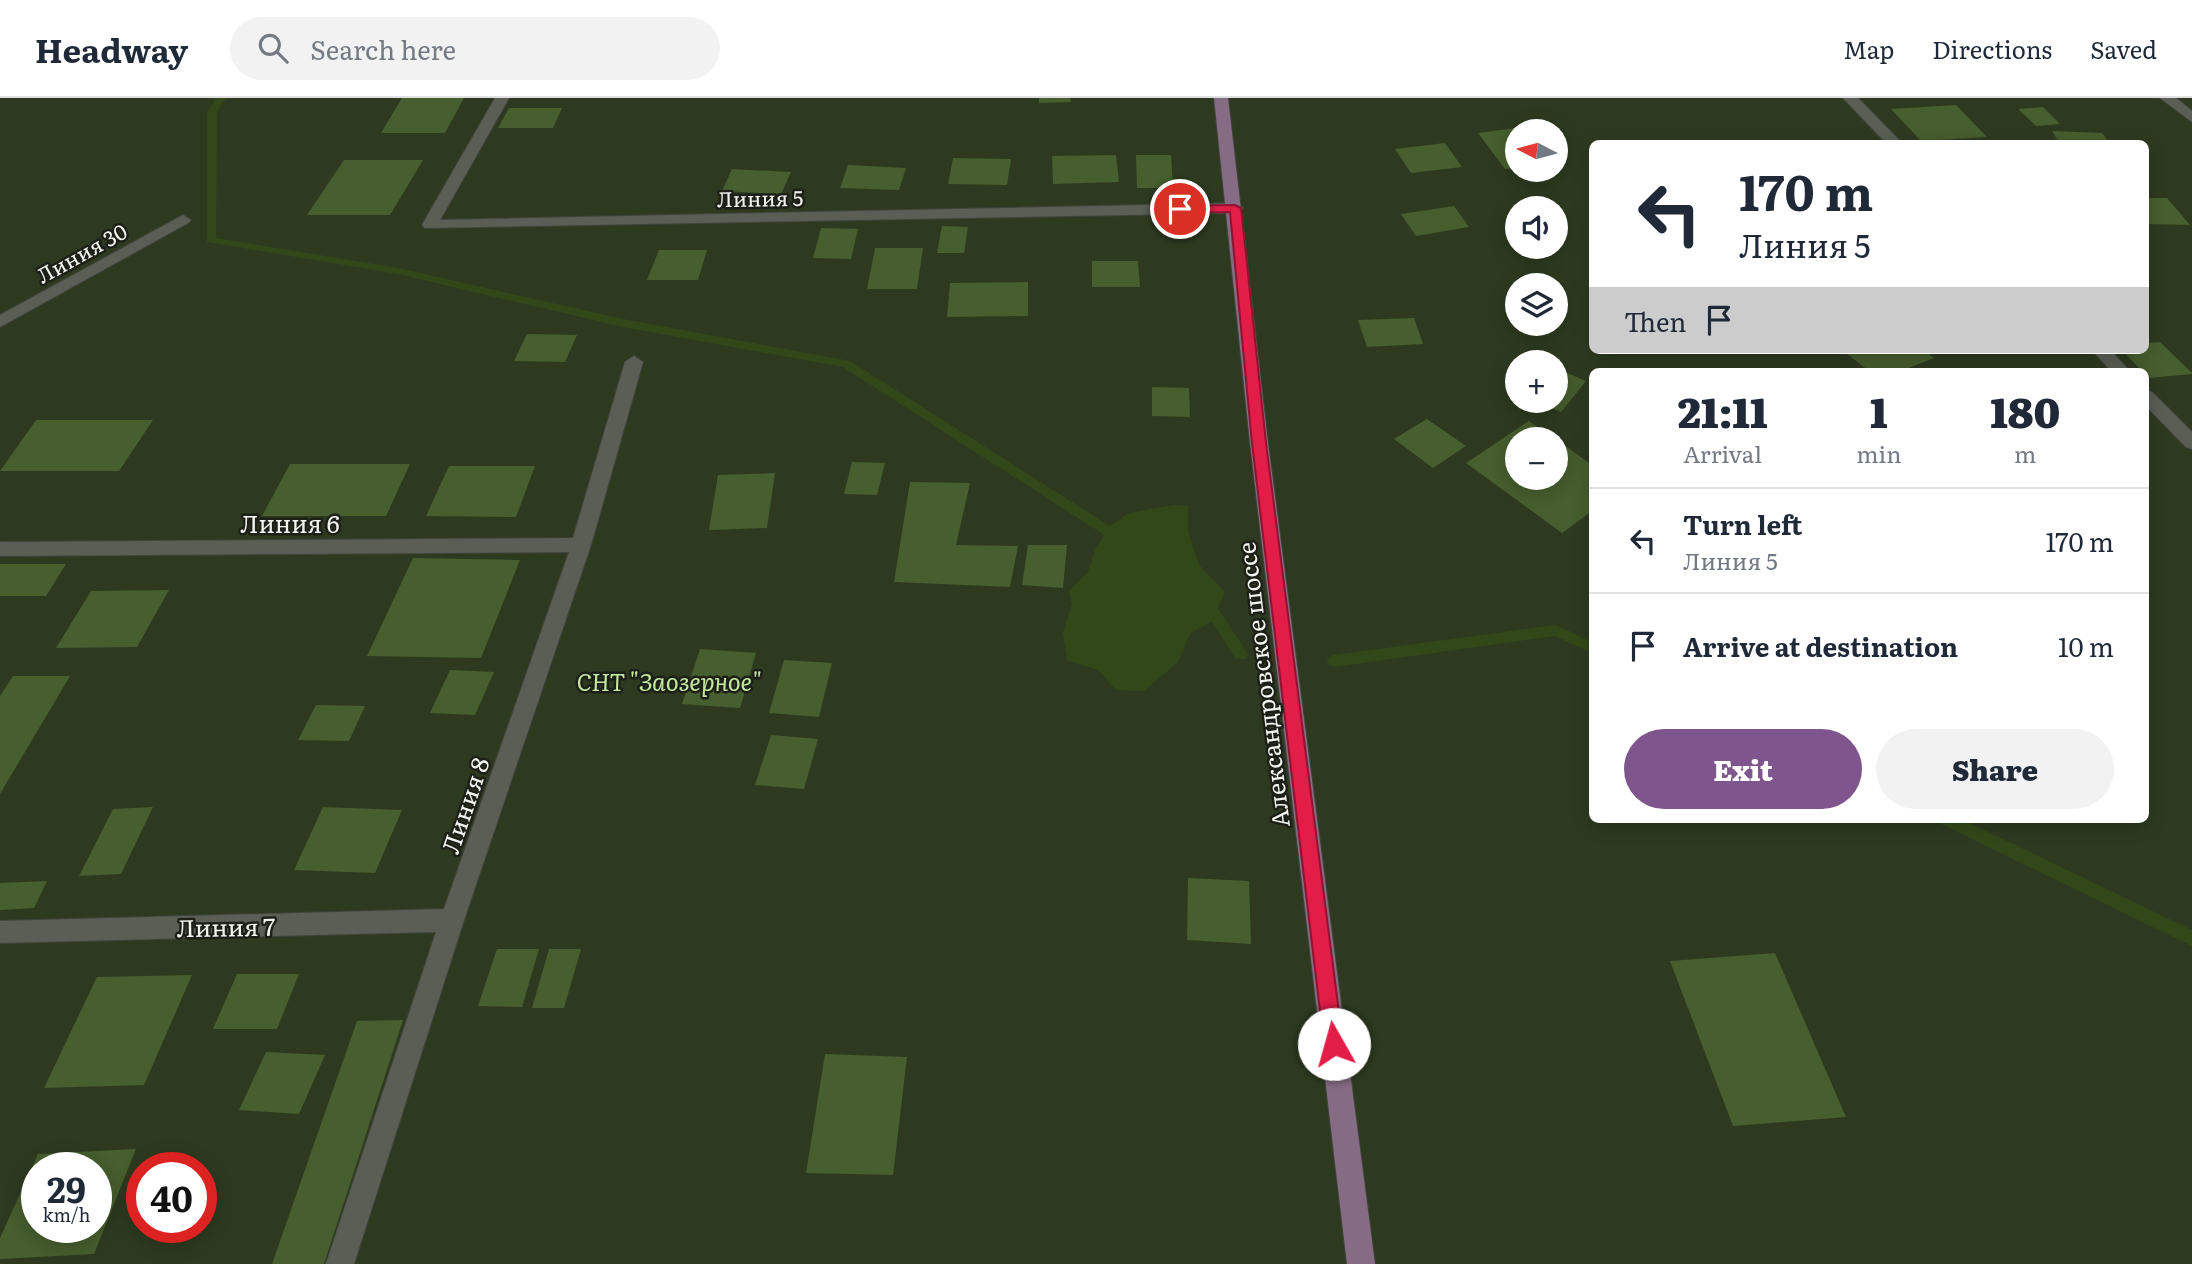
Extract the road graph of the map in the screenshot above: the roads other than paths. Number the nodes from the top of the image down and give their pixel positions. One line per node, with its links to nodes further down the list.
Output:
1 (502, 98): 7 (street, Линия 5)
2 (1222, 98): 7 (street, Александровское шоссе)
3 (1850, 98): 6 (street)
4 (2167, 98): 5 (street)
5 (2192, 118)
6 (1892, 140)
7 (1235, 208): 20 (street, Александровское шоссе)
8 (183, 219): 9 (street, Линия 30)
9 (0, 322)
10 (2104, 354): 12 (street)
11 (634, 362): 15 (street, Линия 8)
12 (2118, 368)
13 (2149, 399): 14 (street)
14 (2192, 443)
15 (581, 545): 16 (street, Линия 6); 17 (street, Линия 8)
16 (0, 549)
17 (452, 920): 18 (street, Линия 7); 19 (street, Линия 8)
18 (0, 932)
19 (340, 1264)
20 (1361, 1264)

